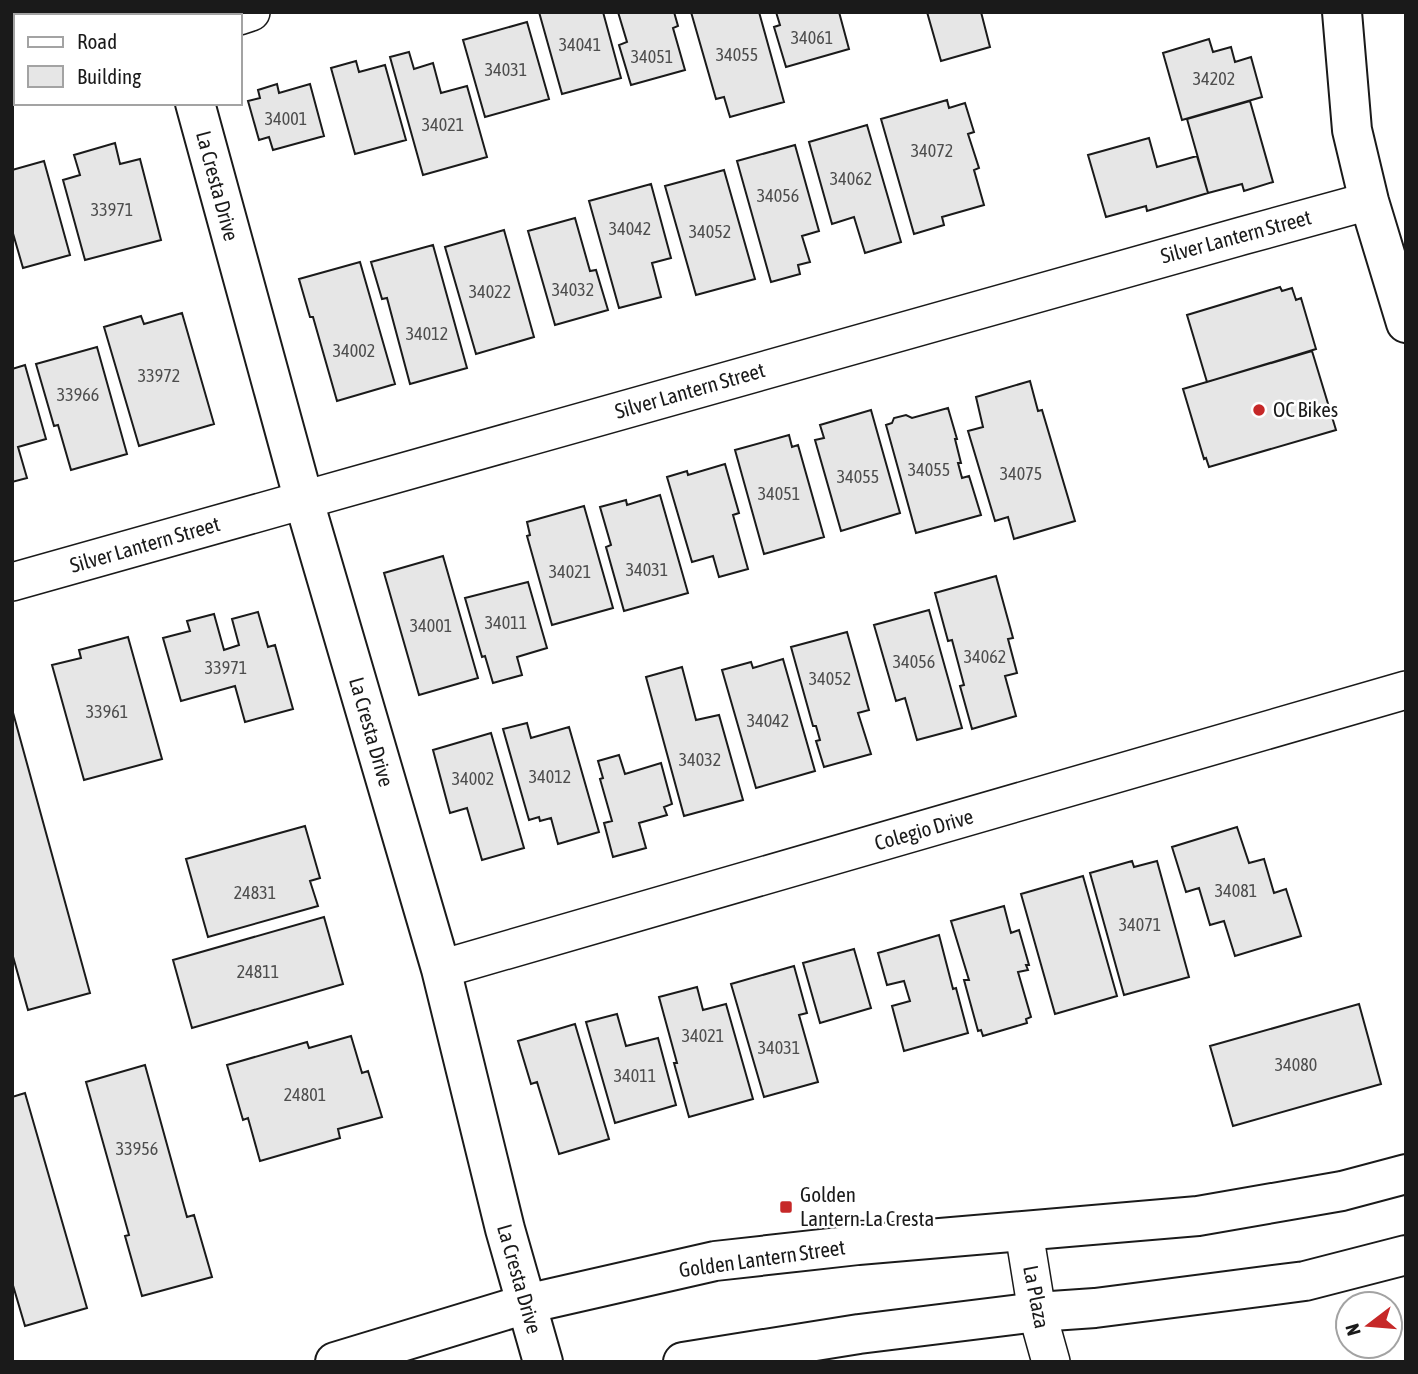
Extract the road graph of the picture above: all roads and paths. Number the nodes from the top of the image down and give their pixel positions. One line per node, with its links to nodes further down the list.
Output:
1 (1342, 12): 3 (main road)
2 (196, 105): 5 (main road, La Cresta Drive)
3 (1369, 201): 4 (main road); 5 (street, Silver Lantern Street)
4 (1406, 323)
5 (304, 501): 6 (street, Silver Lantern Street); 8 (main road, La Cresta Drive)
6 (12, 582)
7 (1406, 690): 8 (street, Colegio Drive)
8 (441, 969): 12 (main road, La Cresta Drive)
9 (1406, 1174): 10 (main road, Golden Lantern Street)
10 (1024, 1232): 12 (main road, Golden Lantern Street); 13 (street, La Plaza)
11 (1406, 1255): 13 (main road)
12 (526, 1304): 14 (main road, Golden Lantern Street); 15 (main road, La Cresta Drive)
13 (1037, 1312): 16 (main road); 17 (street, La Plaza)
14 (335, 1362)
15 (543, 1362)
16 (683, 1362)
17 (1051, 1362)

